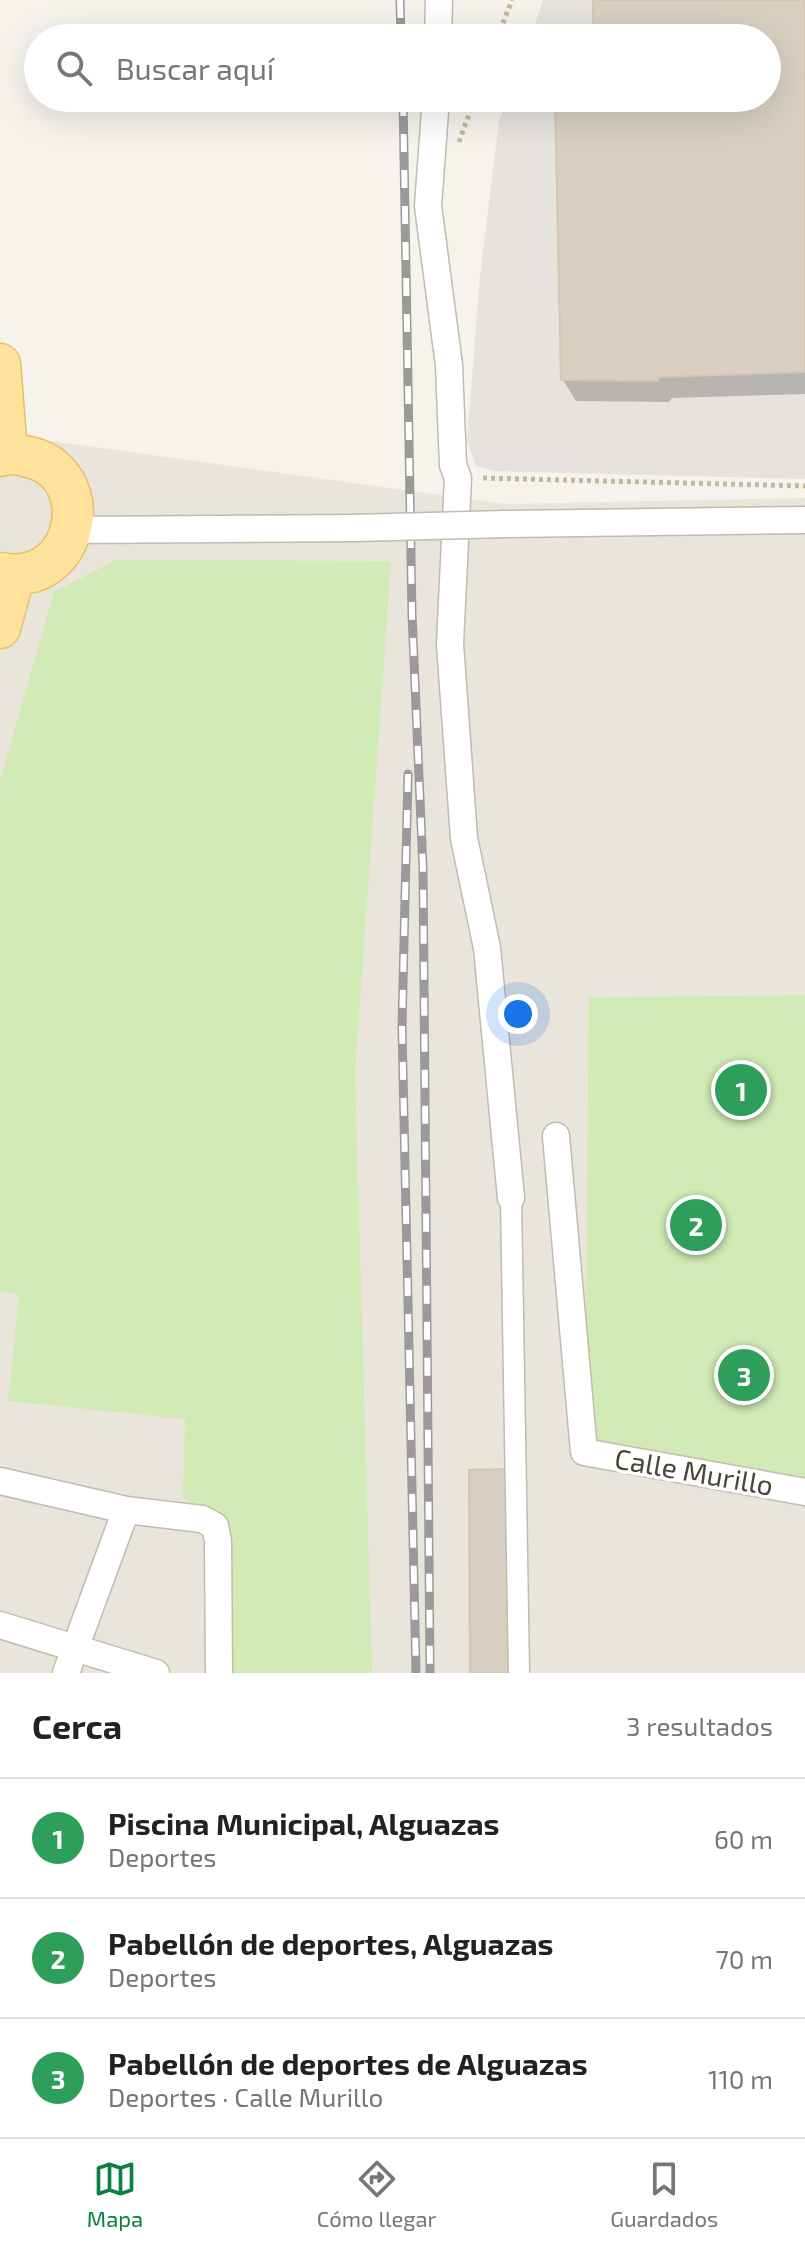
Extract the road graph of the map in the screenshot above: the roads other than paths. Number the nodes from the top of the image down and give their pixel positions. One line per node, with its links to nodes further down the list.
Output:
1 (439, 0): 2 (street)
2 (438, 24)
3 (435, 112): 11 (street)
4 (0, 364): 5 (main road)
5 (4, 455): 7 (main road)
6 (805, 520): 7 (street, bridge)
7 (73, 530): 8 (main road)
8 (7, 574): 9 (main road)
9 (0, 628)
10 (556, 1136): 13 (street, Calle Murillo)
11 (511, 1198): 20 (street)
12 (0, 1481): 14 (street)
13 (805, 1492)
14 (126, 1510): 16 (street); 19 (street)
15 (0, 1625): 16 (street)
16 (76, 1648): 17 (street); 18 (street)
17 (66, 1673)
18 (156, 1673)
19 (219, 1673)
20 (519, 1673)

